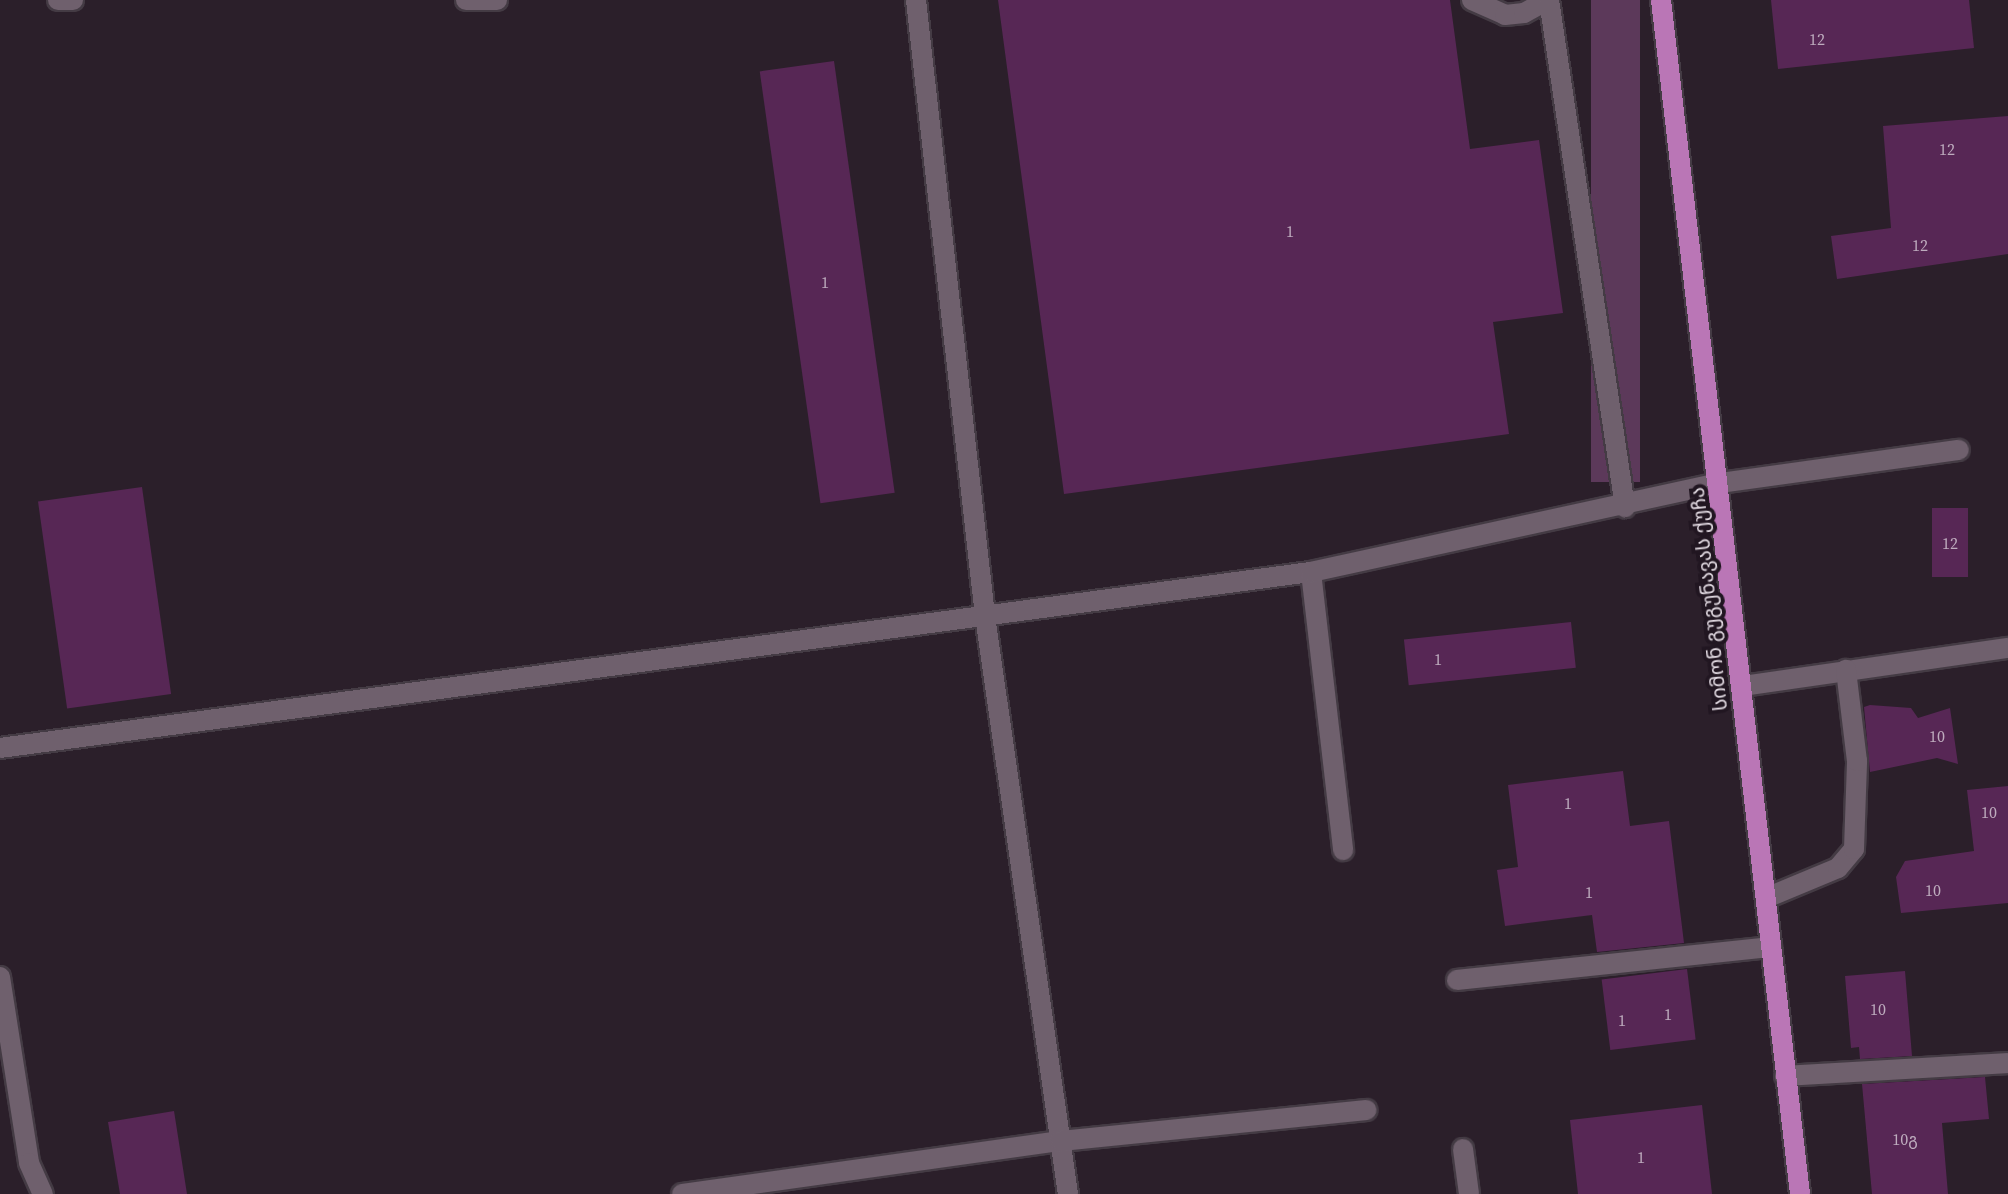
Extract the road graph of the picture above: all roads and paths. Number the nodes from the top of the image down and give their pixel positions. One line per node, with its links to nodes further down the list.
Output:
1 (58, 0): 2 (lane)
2 (73, 0)
3 (466, 0): 4 (lane)
4 (497, 0)
5 (916, 0): 13 (lane)
6 (1472, 0): 7 (lane)
7 (1548, 0): 11 (lane)
8 (1661, 0): 10 (main road, სიმონ გუგუნავას ქუჩა)
9 (1959, 450): 10 (lane)
10 (1720, 483): 11 (lane); 16 (main road, სიმონ გუგუნავას ქუჩა)
11 (1625, 507): 12 (lane)
12 (1311, 572): 13 (lane); 18 (lane)
13 (985, 616): 17 (lane); 26 (lane)
14 (2008, 648): 15 (lane)
15 (1846, 670): 16 (lane); 19 (lane)
16 (1743, 686): 19 (main road, სიმონ გუგუნავას ქუჩა)
17 (0, 748)
18 (1343, 850)
19 (1766, 898): 20 (main road, სიმონ გუგუნავას ქუჩა)
20 (1771, 947): 22 (lane); 24 (main road, სიმონ გუგუნავას ქუჩა)
21 (0, 977): 28 (lane)
22 (1457, 980)
23 (2008, 1063): 24 (lane)
24 (1785, 1076): 32 (main road, სიმონ გუგუნავას ქუჩა)
25 (1366, 1110): 26 (lane)
26 (1061, 1141): 29 (lane); 30 (lane)
27 (1463, 1149): 31 (lane)
28 (43, 1194)
29 (682, 1194)
30 (1068, 1194)
31 (1469, 1194)
32 (1800, 1194)

